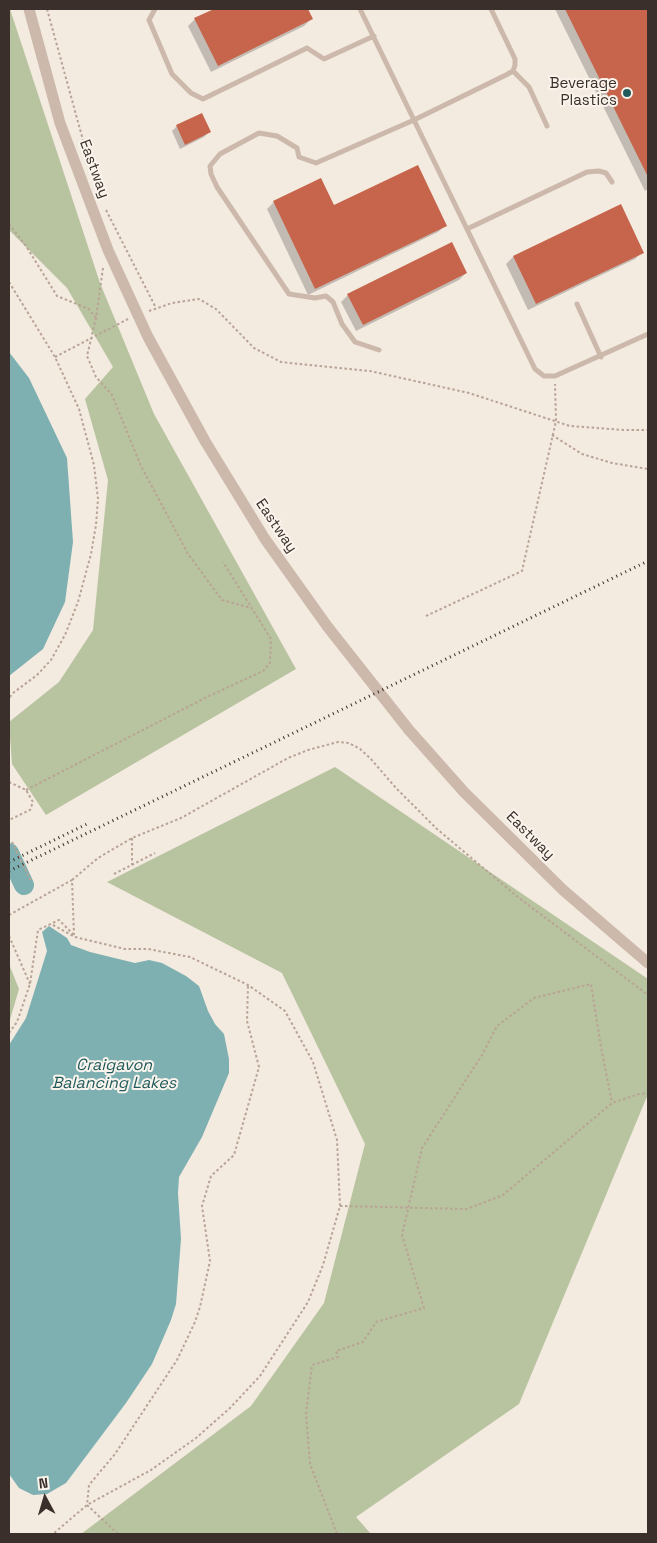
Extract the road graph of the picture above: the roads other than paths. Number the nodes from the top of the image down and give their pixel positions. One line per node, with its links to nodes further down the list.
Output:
1 (29, 9): 15 (street, Eastway)
2 (155, 9): 5 (lane)
3 (360, 9): 5 (lane)
4 (491, 9): 6 (lane)
5 (374, 36): 7 (lane)
6 (512, 71): 7 (lane); 8 (lane)
7 (414, 120): 10 (lane); 13 (lane)
8 (547, 126)
9 (612, 182): 10 (lane)
10 (467, 229): 14 (lane)
11 (577, 304): 14 (lane)
12 (648, 334): 14 (lane)
13 (379, 350)
14 (601, 357)
15 (648, 963)

